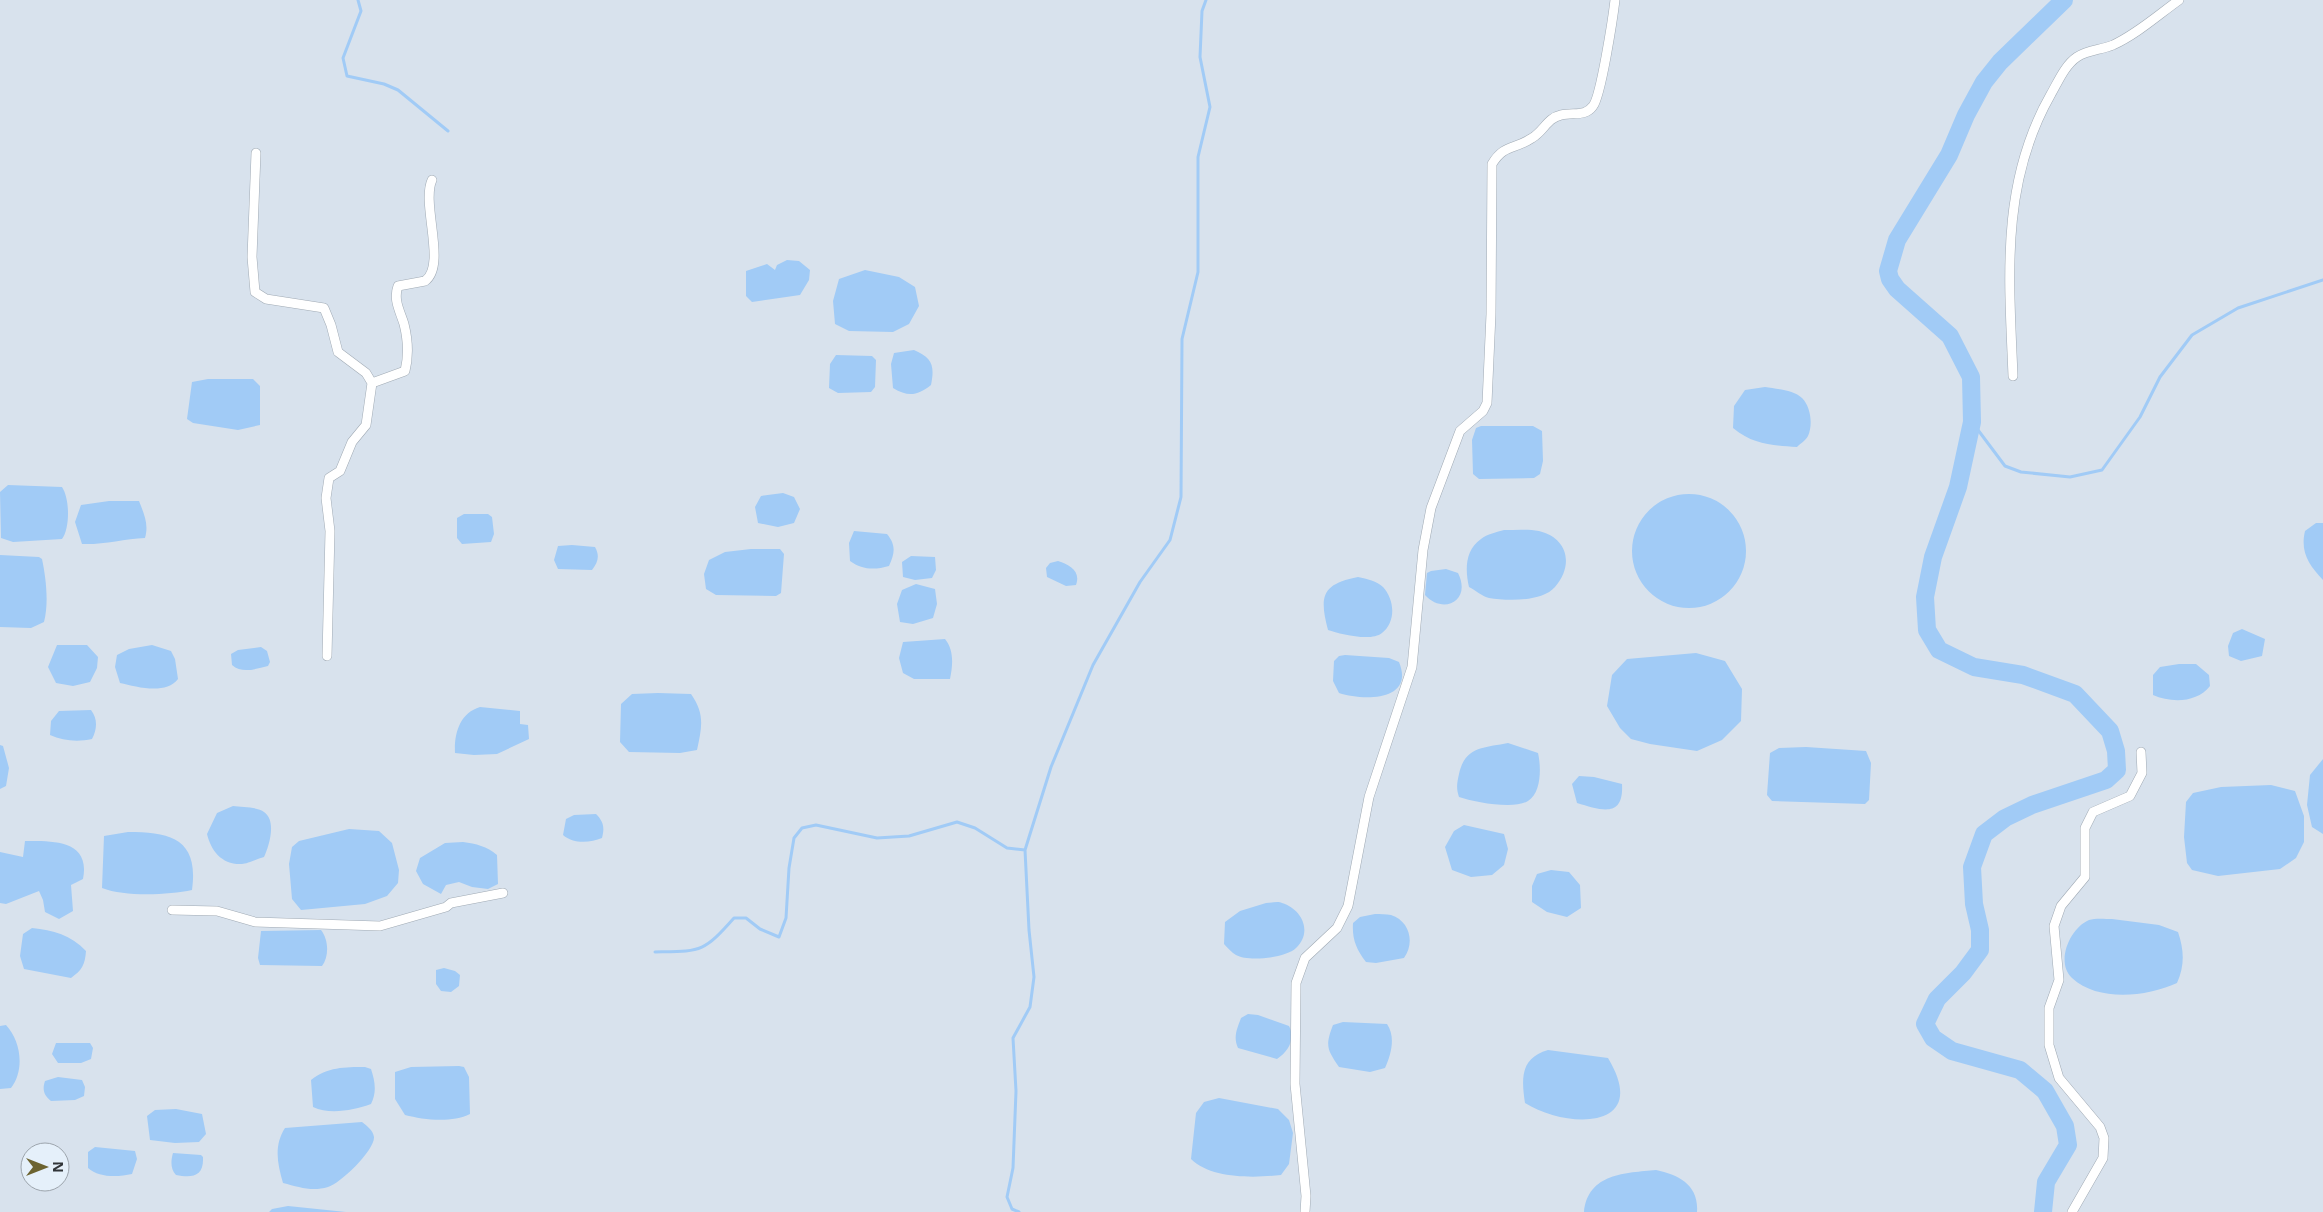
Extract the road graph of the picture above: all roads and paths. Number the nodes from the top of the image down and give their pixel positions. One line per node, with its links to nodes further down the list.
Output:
1 (1614, 0): 11 (street)
2 (2179, 0): 5 (street)
3 (256, 153): 6 (street)
4 (432, 180): 6 (street)
5 (2013, 376)
6 (372, 383): 7 (street)
7 (327, 656)
8 (2141, 752): 12 (street)
9 (503, 892): 10 (street)
10 (172, 910)
11 (1305, 1212)
12 (2072, 1212)

